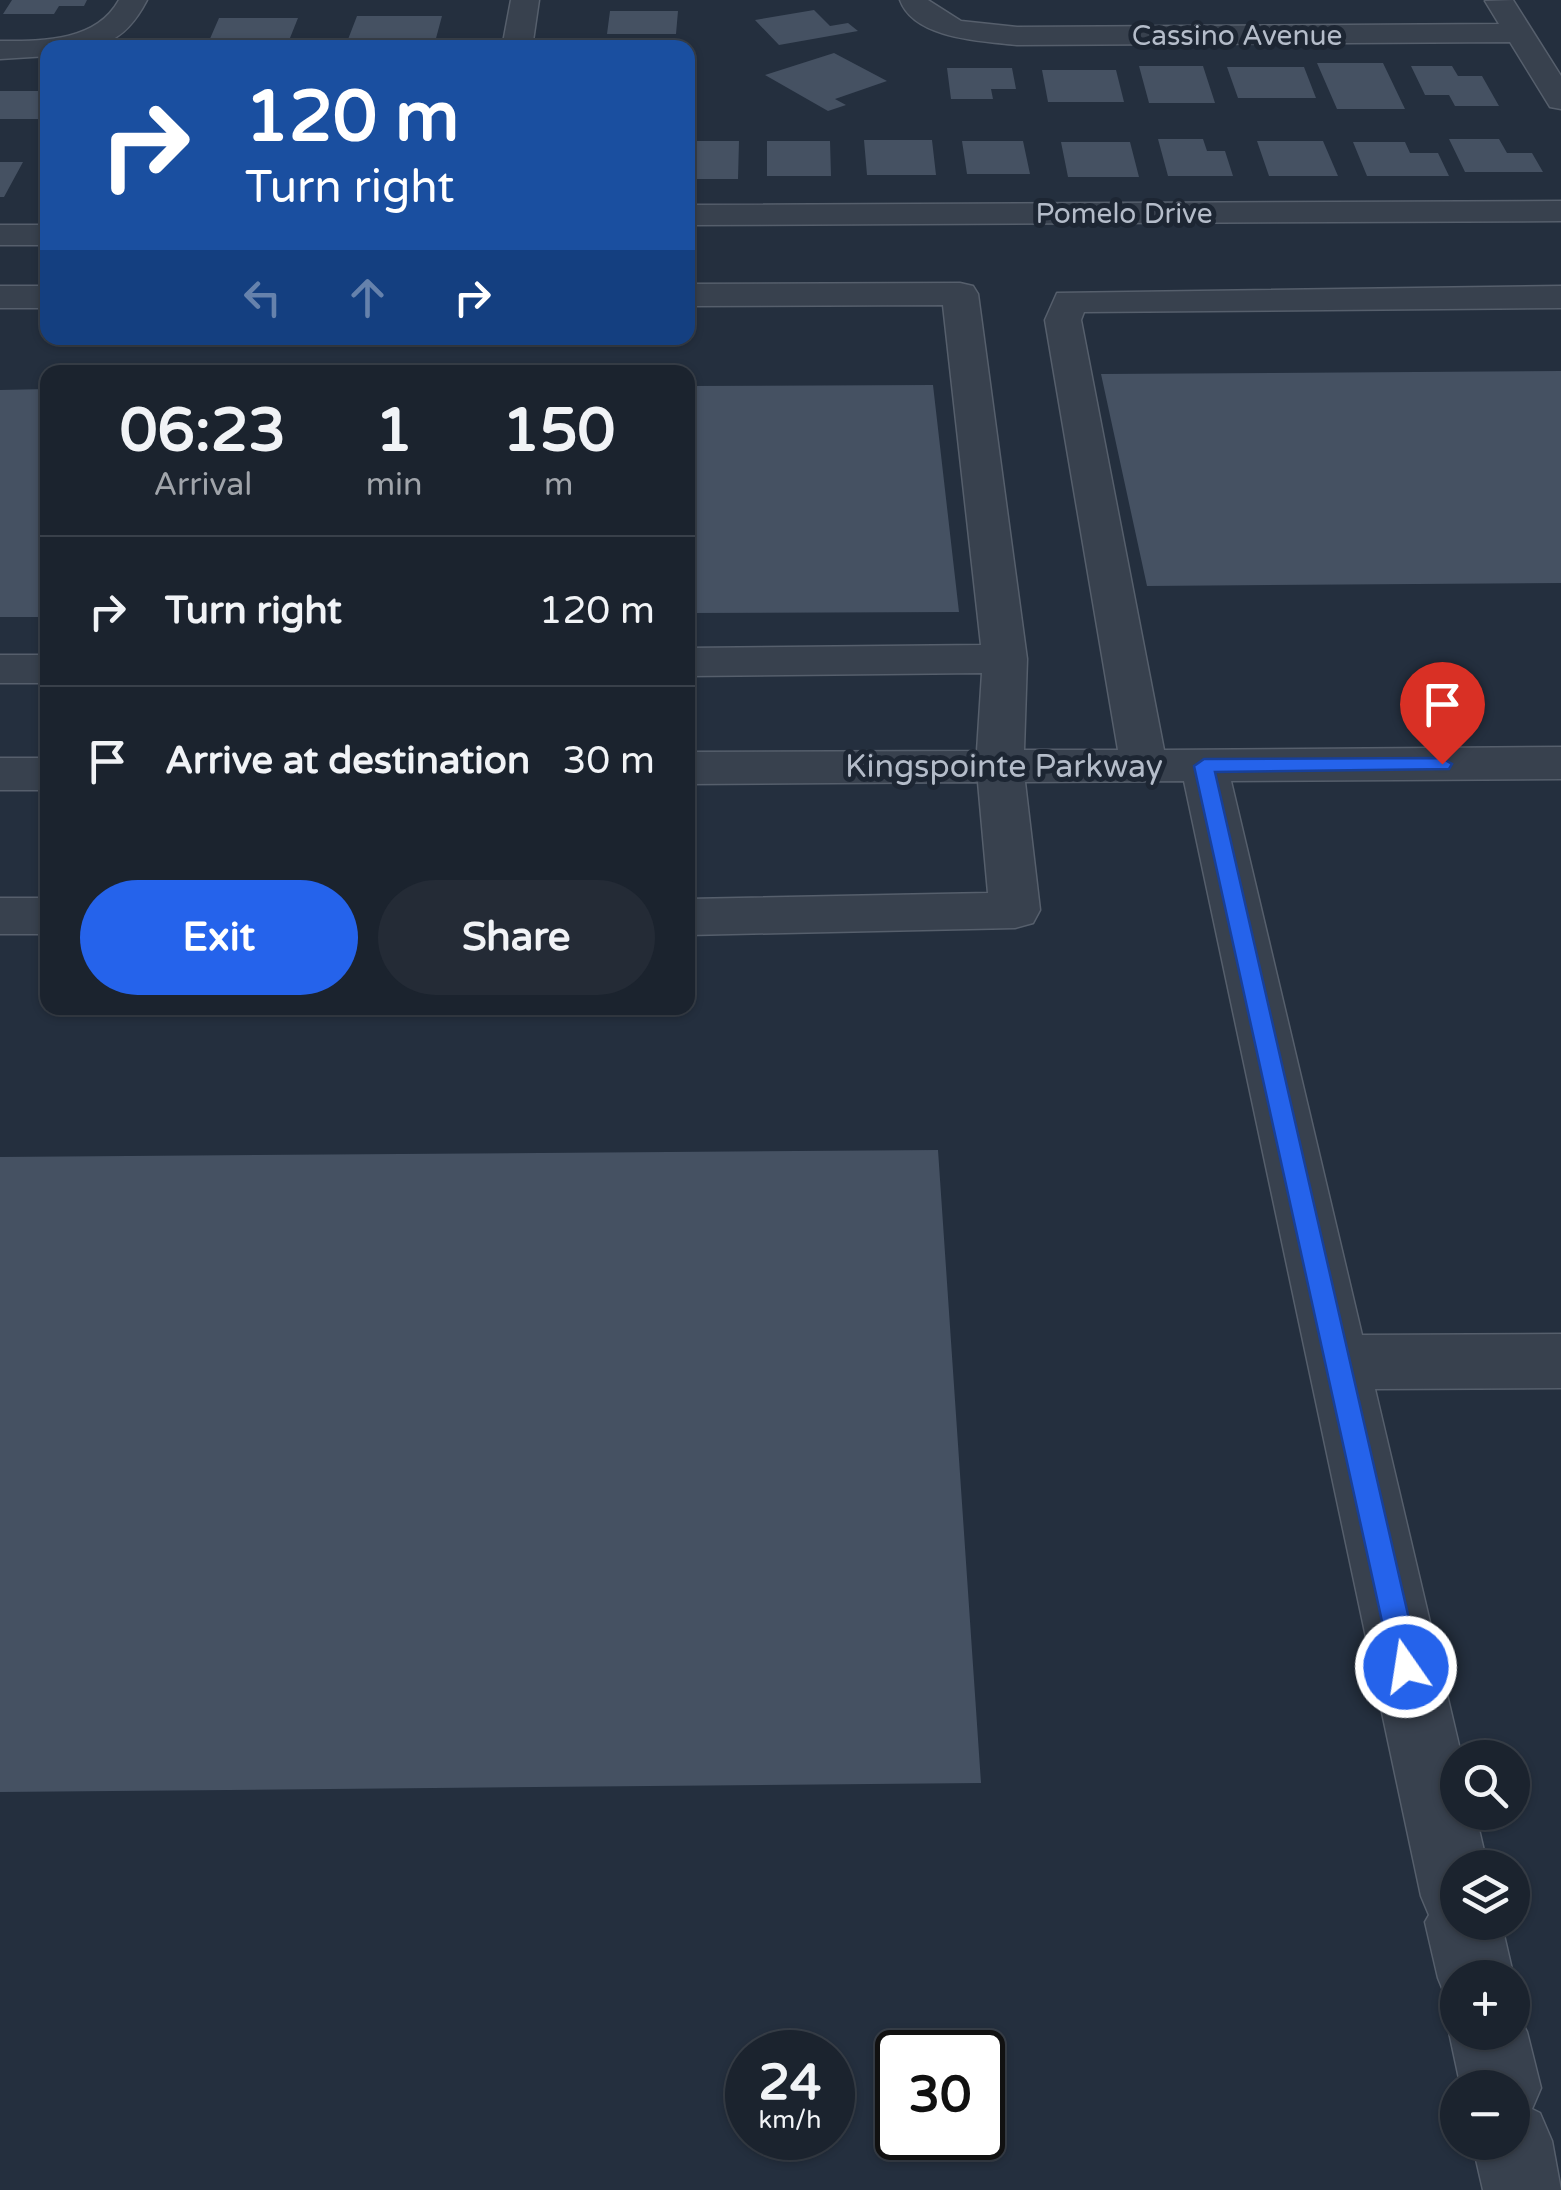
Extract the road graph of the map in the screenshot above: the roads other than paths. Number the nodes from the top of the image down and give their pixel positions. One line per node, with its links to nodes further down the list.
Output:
1 (132, 0): 6 (street)
2 (526, 0): 7 (street)
3 (914, 0): 5 (street, Cassino Avenue)
4 (1499, 0): 5 (street)
5 (1520, 33): 10 (street)
6 (87, 40)
7 (518, 40)
8 (40, 48): 9 (street)
9 (0, 50)
10 (1561, 100)
11 (1561, 211): 12 (street, Pomelo Drive)
12 (695, 215)
13 (0, 235): 14 (street)
14 (40, 235)
15 (695, 295): 19 (street)
16 (0, 297): 17 (street)
17 (40, 297)
18 (1561, 297): 25 (street)
19 (1006, 659): 20 (street); 24 (street)
20 (695, 662)
21 (40, 668): 22 (street)
22 (0, 669)
23 (1561, 763): 26 (street, Kingspointe Parkway)
24 (1000, 764): 25 (street, Kingspointe Parkway); 27 (street, Kingspointe Parkway); 32 (street)
25 (1144, 766): 26 (street, Kingspointe Parkway)
26 (1204, 766): 34 (street)
27 (695, 768)
28 (0, 774): 29 (street)
29 (40, 774)
30 (0, 916): 31 (street)
31 (40, 916)
32 (695, 918)
33 (1561, 1361): 34 (street)
34 (1337, 1362): 35 (street)
35 (1448, 1850)
36 (1517, 2160): 37 (street)
37 (1524, 2190)

